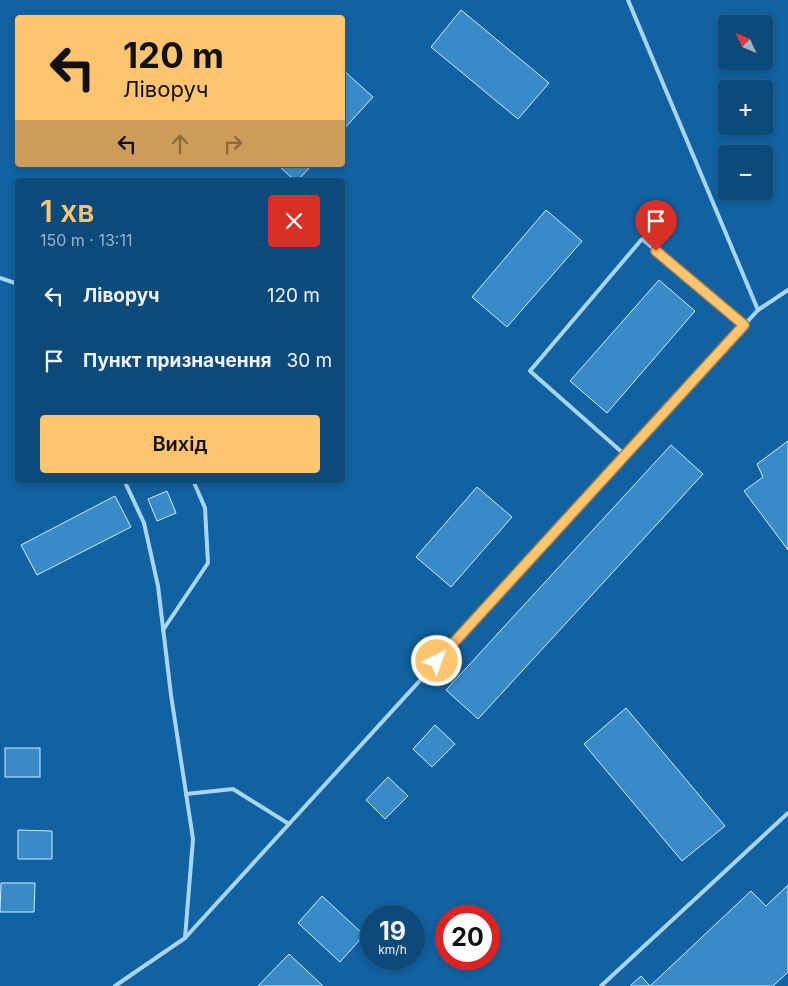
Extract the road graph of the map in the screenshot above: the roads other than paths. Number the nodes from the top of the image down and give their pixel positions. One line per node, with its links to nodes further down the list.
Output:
1 (628, 0): 5 (lane)
2 (0, 278): 3 (lane)
3 (15, 283)
4 (788, 290): 5 (lane)
5 (758, 310): 6 (lane)
6 (744, 325): 7 (lane); 7 (lane)
7 (624, 454): 13 (lane)
8 (125, 483): 10 (lane)
9 (194, 483): 10 (lane)
10 (163, 630): 11 (lane)
11 (186, 794): 13 (lane); 14 (lane)
12 (788, 813): 16 (lane)
13 (289, 824): 14 (lane)
14 (186, 938): 15 (lane)
15 (115, 986)
16 (601, 986)

